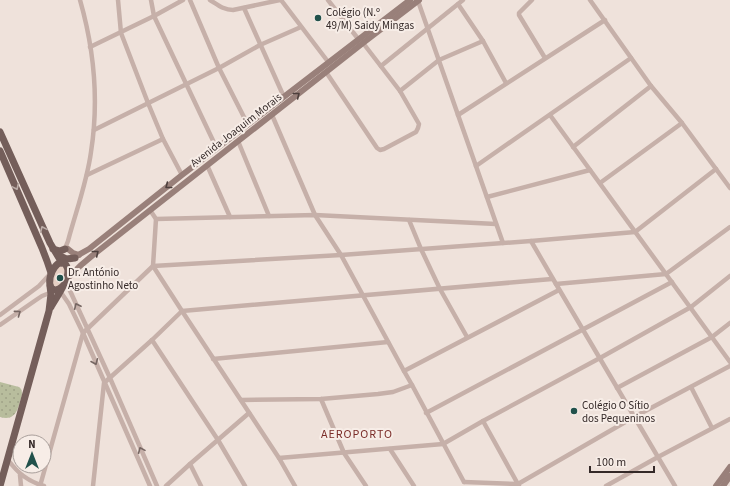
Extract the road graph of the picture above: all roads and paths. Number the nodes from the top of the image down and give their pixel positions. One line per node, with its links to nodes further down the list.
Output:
1 (80, 0): 24 (street)
2 (118, 0): 20 (street)
3 (151, 0): 16 (street)
4 (183, 0): 16 (street)
5 (190, 0): 30 (street)
6 (210, 0): 15 (street)
7 (280, 0): 15 (street); 18 (street)
8 (328, 0): 21 (street)
9 (410, 0): 21 (street, Avenida Joaquim Morais)
10 (418, 0): 19 (street); 21 (street, Avenida Joaquim Morais)
11 (463, 0): 14 (street)
12 (532, 0): 25 (street)
13 (590, 0): 17 (street)
14 (458, 4): 19 (street); 22 (street)
15 (244, 8): 23 (street)
16 (154, 16): 20 (street); 33 (street)
17 (604, 20): 25 (street); 26 (street)
18 (301, 26): 23 (street); 28 (street)
19 (427, 29): 27 (street); 29 (street)
20 (121, 33): 24 (street); 37 (street)
21 (361, 41): 28 (street, Avenida Joaquim Morais); 29 (street); 31 (street, Avenida Joaquim Morais)
22 (482, 41): 27 (street); 32 (street)
23 (260, 45): 30 (street); 36 (street)
24 (90, 47): 43 (street)
25 (545, 58): 32 (street)
26 (631, 58): 34 (street); 38 (street)
27 (438, 60): 35 (street); 40 (street)
28 (329, 63): 36 (street, Avenida Joaquim Morais)
29 (381, 66): 35 (street)
30 (219, 68): 33 (street); 42 (street)
31 (326, 72): 35 (street); 39 (street, Avenida Joaquim Morais, one-way to 31)
32 (506, 83): 40 (street)
33 (187, 84): 37 (street); 48 (street)
34 (651, 86): 41 (street); 47 (street)
35 (400, 91)
36 (284, 97): 42 (street, Avenida Joaquim Morais)
37 (148, 103): 43 (street); 45 (street)
38 (550, 114): 47 (street); 51 (street)
39 (272, 115): 46 (street, Avenida Joaquim Morais); 60 (street)
40 (458, 115): 51 (street)
41 (682, 124): 52 (street); 56 (street)
42 (248, 125): 48 (street, Avenida Joaquim Morais)
43 (94, 130): 54 (street)
44 (0, 132): 74 (main road, one-way to 44)
45 (163, 139): 54 (street); 55 (street)
46 (238, 141): 50 (street, Avenida Joaquim Morais); 61 (street)
47 (573, 146): 53 (street)
48 (217, 149): 55 (street, Avenida Joaquim Morais)
49 (0, 151): 76 (main road, one-way to 76)
50 (207, 166): 59 (street, Avenida Joaquim Morais); 62 (street)
51 (476, 166): 58 (street)
52 (716, 169): 57 (street); 67 (street)
53 (590, 170): 56 (street); 58 (street)
54 (87, 175): 70 (street)
55 (182, 175): 73 (street, Avenida Joaquim Morais, one-way to 73)
56 (600, 183): 67 (street)
57 (730, 188)
58 (487, 197): 65 (street)
59 (150, 210): 63 (street); 82 (street, Avenida Joaquim Morais, one-way to 59)
60 (315, 215): 61 (street); 64 (street); 72 (street)
61 (269, 216): 62 (street)
62 (230, 217): 63 (street)
63 (156, 218): 75 (street)
64 (409, 220): 65 (street); 71 (street)
65 (496, 224): 69 (street)
66 (730, 227): 77 (street)
67 (635, 232): 68 (street); 77 (street)
68 (531, 241): 69 (street); 79 (street)
69 (503, 243): 71 (street)
70 (66, 249): 73 (street); 74 (street); 74 (main road)
71 (421, 249): 72 (street); 83 (street)
72 (341, 255): 75 (street); 85 (street)
73 (77, 256): 74 (main road)
74 (59, 259): 76 (main road); 82 (main road)
75 (153, 266): 87 (street); 91 (street)
76 (51, 274): 82 (main road); 88 (street)
77 (666, 274): 80 (street); 81 (street)
78 (730, 276): 86 (street)
79 (552, 279): 81 (street); 83 (street)
80 (672, 282): 86 (street); 92 (street)
81 (556, 284): 84 (street)
82 (59, 287): 90 (street, one-way to 82); 91 (street, one-way to 82); 93 (street); 122 (main road)
83 (440, 289): 85 (street); 94 (street)
84 (559, 290): 92 (street); 94 (street)
85 (363, 295): 87 (street); 97 (street)
86 (690, 307): 95 (street); 98 (street)
87 (182, 311): 96 (street); 99 (street)
88 (0, 315)
89 (730, 323): 95 (street)
90 (0, 325)
91 (87, 329): 93 (street); 103 (street)
92 (583, 330): 98 (street); 111 (street)
93 (83, 333): 104 (street, one-way to 104); 130 (street)
94 (467, 337): 102 (street)
95 (712, 337): 100 (street); 107 (street)
96 (152, 340): 103 (street); 116 (street)
97 (388, 342): 99 (street); 102 (street)
98 (600, 358): 107 (street); 114 (street)
99 (213, 359): 109 (street)
100 (730, 362)
101 (730, 366): 106 (street)
102 (404, 370): 105 (street)
103 (110, 378): 104 (street); 133 (street, one-way to 103)
104 (104, 383): 131 (street); 132 (street)
105 (412, 385): 108 (street); 111 (street)
106 (691, 387): 112 (street); 115 (street)
107 (617, 388): 112 (street)
108 (321, 399): 109 (street); 119 (street)
109 (241, 400): 110 (street)
110 (249, 413): 116 (street); 121 (street)
111 (426, 413): 117 (street)
112 (634, 417): 120 (street); 140 (street)
113 (730, 419): 115 (street)
114 (483, 421): 117 (street); 140 (street)
115 (712, 428): 120 (street)
116 (218, 440): 123 (street); 136 (street)
117 (443, 444): 118 (street); 127 (street)
118 (390, 448): 119 (street); 139 (street)
119 (344, 452): 121 (street); 138 (street)
120 (658, 457): 141 (street); 142 (street)
121 (279, 458): 137 (street)
122 (8, 460): 125 (street); 128 (main road)
123 (190, 464): 134 (street); 135 (street)
124 (730, 467): 143 (street)
125 (20, 475): 129 (street); 130 (street)
126 (730, 476): 144 (street)
127 (463, 484): 140 (street)
128 (0, 486)
129 (21, 486)
130 (41, 486)
131 (93, 486)
132 (150, 486)
133 (157, 486)
134 (166, 486)
135 (201, 486)
136 (245, 486)
137 (296, 486)
138 (366, 486)
139 (414, 486)
140 (518, 486)
141 (606, 486)
142 (675, 486)
143 (716, 486)
144 (723, 486)

